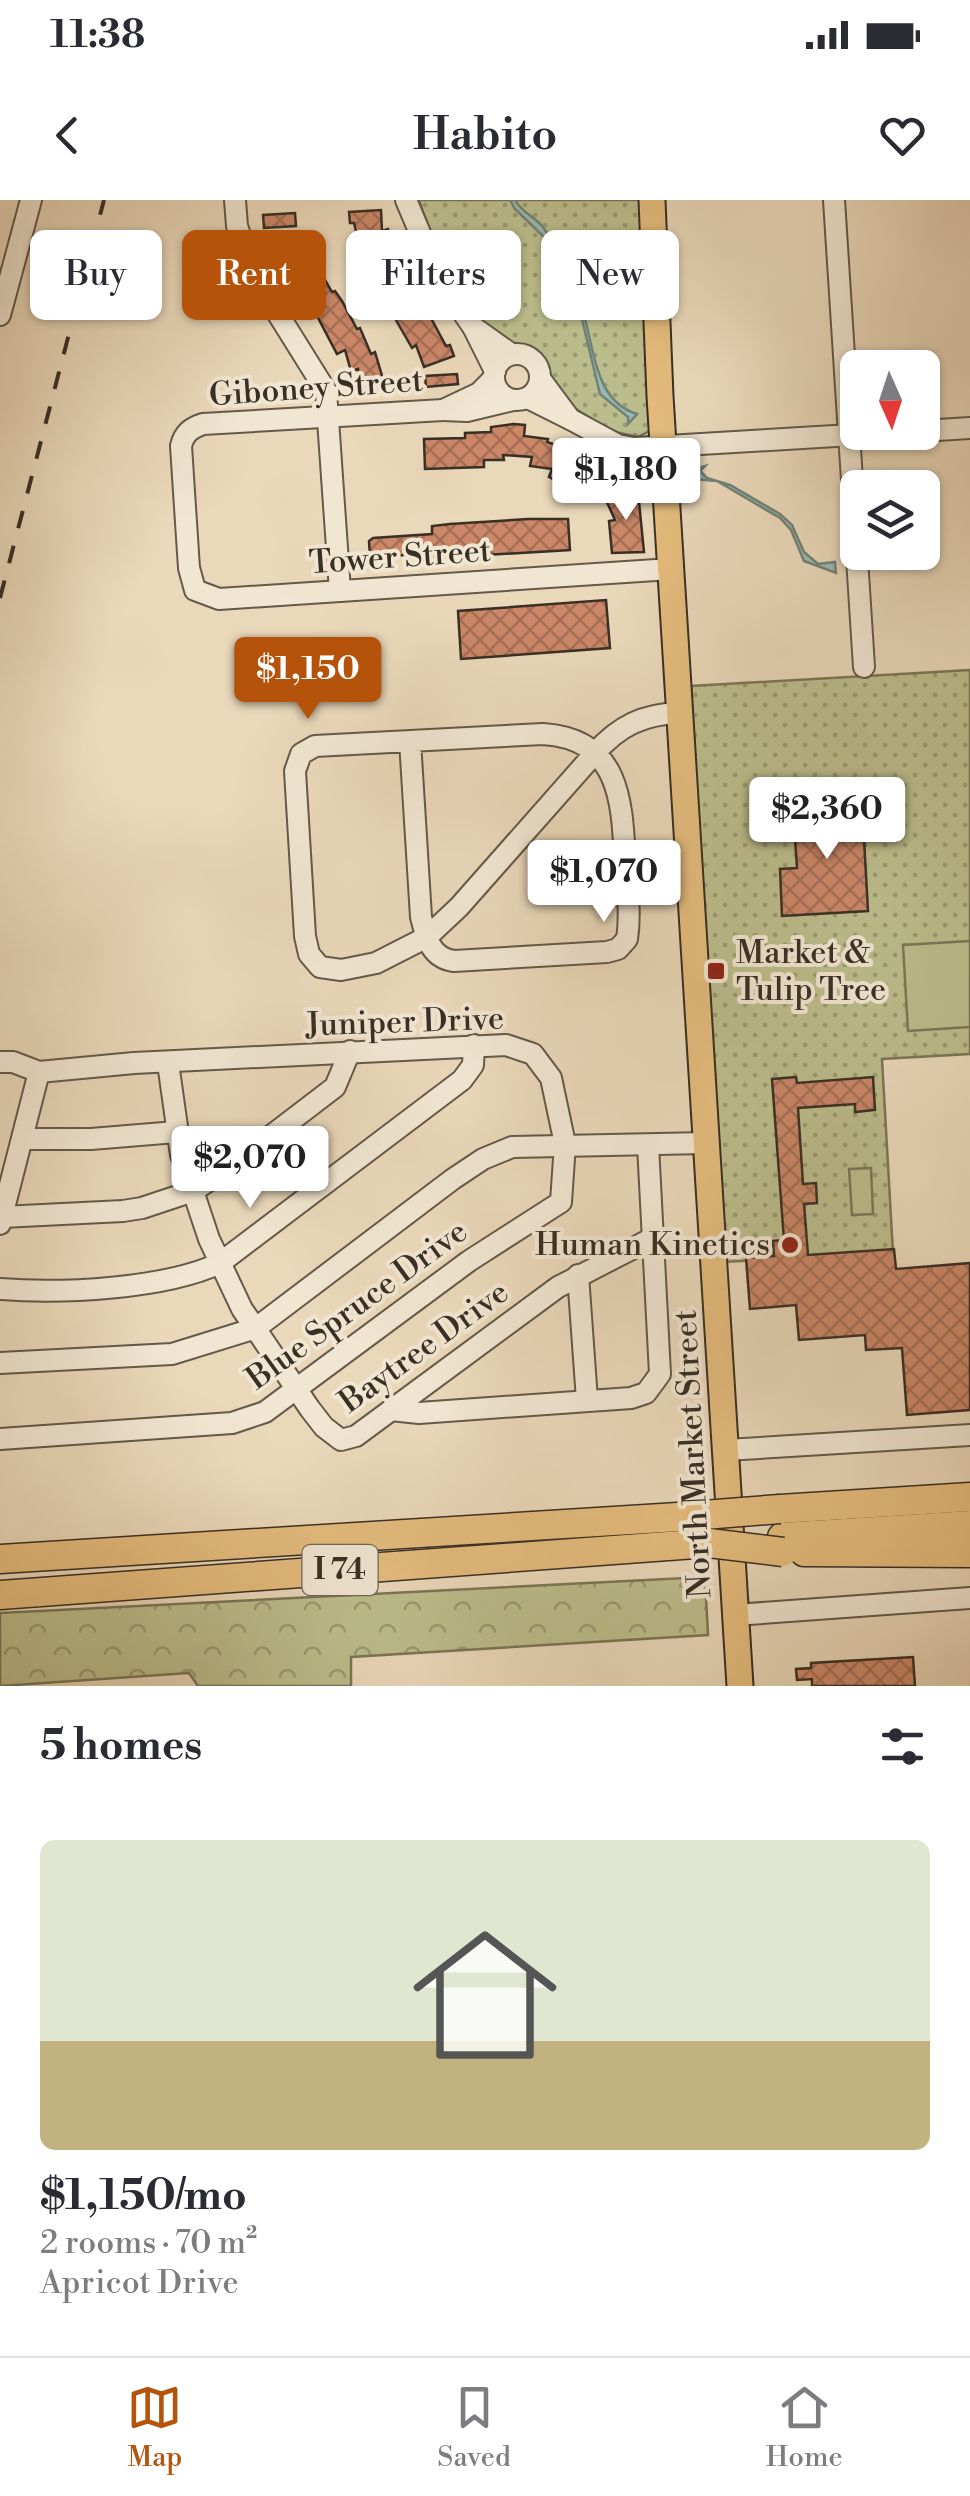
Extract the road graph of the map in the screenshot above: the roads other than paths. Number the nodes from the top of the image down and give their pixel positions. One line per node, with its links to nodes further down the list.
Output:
1 (31, 200): 6 (street)
2 (235, 200): 13 (street)
3 (406, 200): 7 (street)
4 (652, 200): 17 (main road, North Market Street)
5 (834, 200): 8 (street)
6 (0, 315)
7 (473, 327): 9 (street); 10 (street)
8 (844, 350)
9 (511, 354): 10 (street); 11 (street)
10 (494, 374): 11 (street); 12 (street, Giboney Street)
11 (527, 393): 12 (street, Giboney Street); 17 (street)
12 (443, 410): 13 (street, Giboney Street)
13 (330, 416): 20 (street, Giboney Street); 21 (street)
14 (970, 428): 15 (street)
15 (940, 430)
16 (840, 436): 17 (street)
17 (663, 447): 19 (main road, North Market Street)
18 (850, 450): 22 (street)
19 (670, 569): 21 (street, Tower Street); 23 (main road, North Market Street)
20 (195, 590): 21 (street, Tower Street)
21 (340, 591)
22 (864, 667)
23 (680, 712): 25 (street); 34 (main road, North Market Street)
24 (410, 742): 25 (street); 26 (street); 26 (street)
25 (595, 754): 26 (street); 26 (street)
26 (427, 937)
27 (474, 1045): 28 (street, Juniper Drive); 35 (street, Juniper Drive); 40 (street)
28 (350, 1051): 30 (street, Juniper Drive); 37 (street)
29 (0, 1062): 31 (street, Juniper Drive)
30 (168, 1063): 31 (street, Juniper Drive); 32 (street)
31 (40, 1072): 33 (street)
32 (176, 1132): 33 (street); 37 (street)
33 (24, 1139): 38 (street)
34 (706, 1143): 36 (street); 50 (main road, North Market Street)
35 (565, 1144): 36 (street); 43 (street); 45 (street, Blue Spruce Drive)
36 (648, 1145): 39 (street)
37 (193, 1191): 38 (street); 40 (street)
38 (1, 1221)
39 (651, 1238): 41 (street, Baytree Drive); 46 (street)
40 (220, 1263): 42 (street); 43 (street)
41 (578, 1275): 46 (street); 47 (street, Baytree Drive)
42 (0, 1290)
43 (256, 1328): 44 (street); 45 (street)
44 (0, 1363)
45 (298, 1390): 47 (street, Baytree Drive); 49 (street, Blue Spruce Drive)
46 (588, 1400): 47 (street)
47 (391, 1410)
48 (970, 1434): 50 (street)
49 (0, 1440)
50 (726, 1450): 59 (main road, North Market Street)
51 (970, 1486): 54 (highway)
52 (970, 1497): 54 (highway, I 74)
53 (970, 1525): 54 (highway, I 74)
54 (786, 1527): 55 (highway); 56 (highway, I 74, bridge); 57 (highway, I 74, bridge)
55 (970, 1553)
56 (0, 1559)
57 (0, 1595)
58 (970, 1598): 59 (street)
59 (735, 1614): 60 (main road, North Market Street)
60 (740, 1686)

